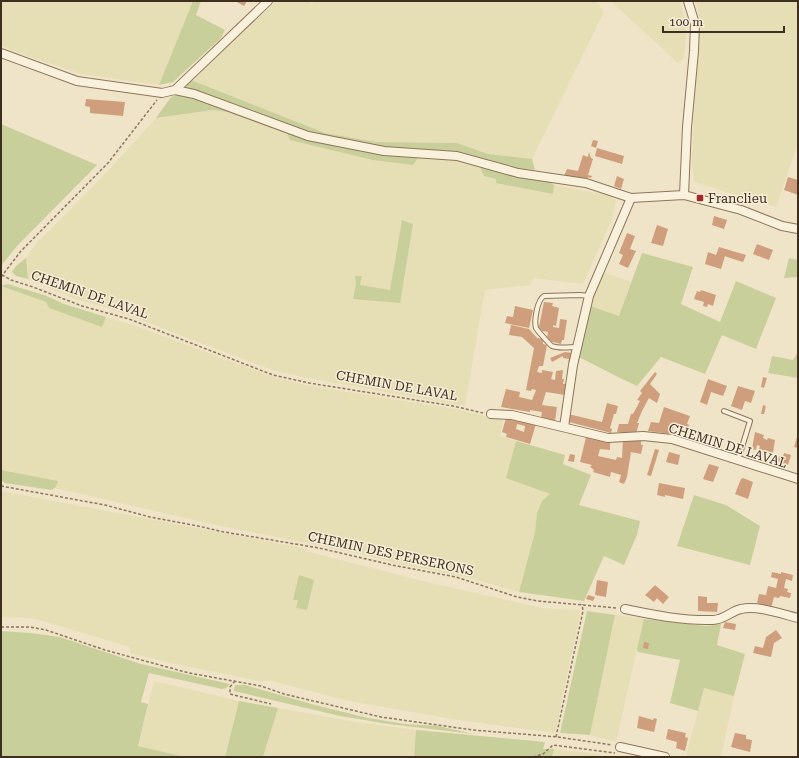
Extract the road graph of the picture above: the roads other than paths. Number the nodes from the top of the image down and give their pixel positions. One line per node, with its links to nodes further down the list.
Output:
1 (268, 1): 4 (street)
2 (688, 1): 5 (street)
3 (1, 53): 4 (street)
4 (175, 90): 6 (street)
5 (684, 195): 6 (street); 7 (street)
6 (631, 198): 8 (street)
7 (798, 229)
8 (589, 296): 9 (street); 9 (lane)
9 (577, 347): 12 (street)
10 (724, 411): 13 (lane)
11 (491, 414): 12 (street, CHEMIN DE LAVAL)
12 (564, 427): 13 (street, CHEMIN DE LAVAL)
13 (738, 460): 14 (street, CHEMIN DE LAVAL)
14 (798, 480)
15 (625, 609): 16 (street)
16 (798, 618)
17 (624, 748): 18 (street)
18 (666, 757)

